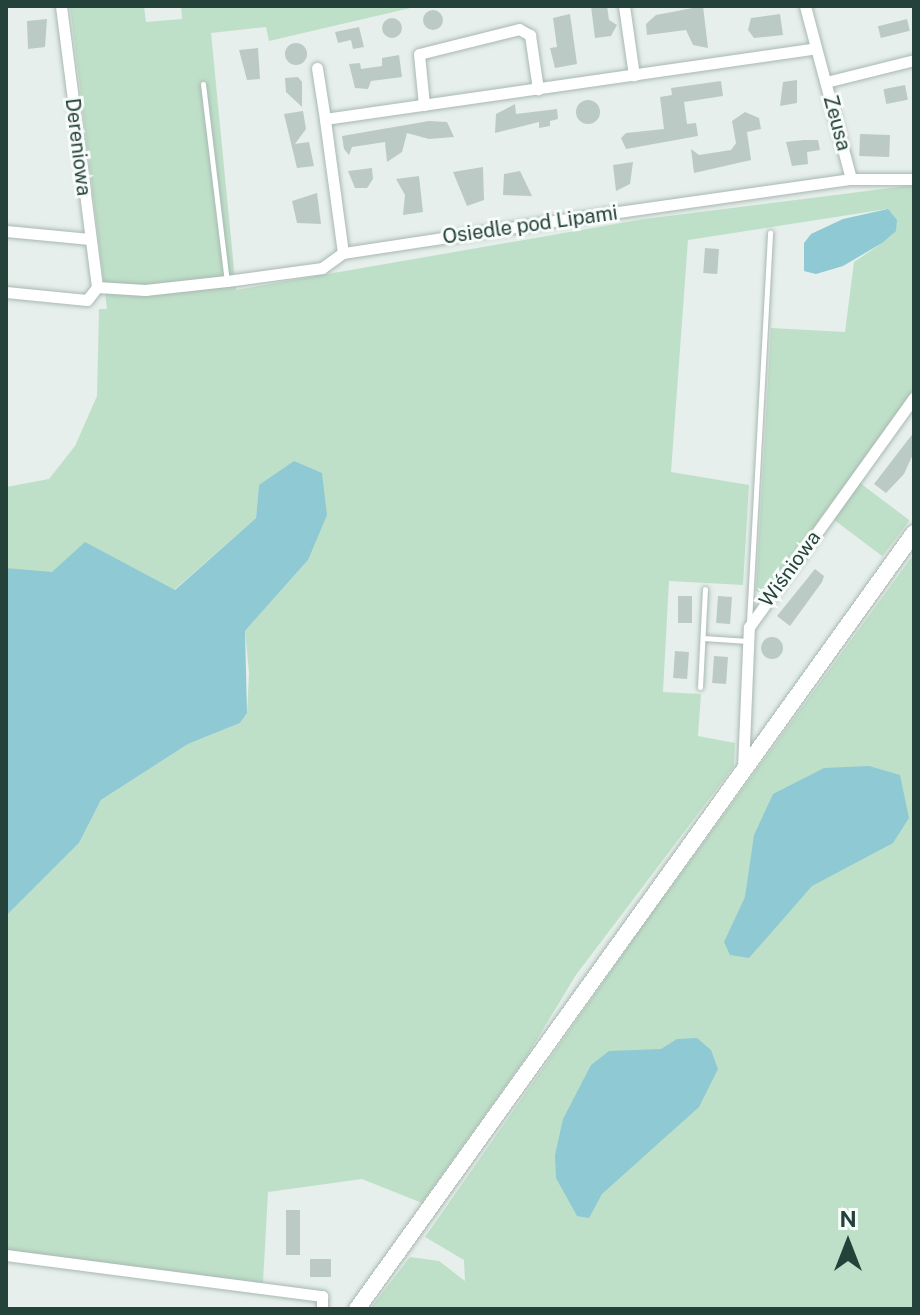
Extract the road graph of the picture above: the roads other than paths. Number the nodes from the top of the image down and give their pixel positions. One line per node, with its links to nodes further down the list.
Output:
1 (61, 6): 17 (street, Dereniowa)
2 (624, 6): 7 (street)
3 (805, 6): 4 (street, Zeusa)
4 (816, 48): 7 (street); 8 (street, Zeusa)
5 (914, 60): 8 (street)
6 (317, 68): 12 (street)
7 (634, 75): 10 (street)
8 (826, 82): 13 (street, Zeusa)
9 (203, 84): 19 (lane)
10 (538, 89): 11 (street); 11 (street)
11 (424, 105): 12 (street)
12 (325, 119): 18 (street)
13 (851, 179): 14 (street, Zeusa); 18 (street, Osiedle pod Lipami)
14 (914, 179)
15 (6, 231): 17 (street)
16 (770, 233): 25 (lane)
17 (90, 239): 20 (street, Dereniowa)
18 (343, 253): 19 (street, Osiedle pod Lipami)
19 (227, 281): 20 (street, Osiedle pod Lipami)
20 (97, 287): 21 (street)
21 (6, 292)
22 (914, 397): 25 (street, Wiśniowa)
23 (914, 533): 29 (street)
24 (705, 589): 26 (lane)
25 (749, 627): 27 (street, Wiśniowa)
26 (703, 638): 27 (lane); 28 (lane)
27 (748, 641): 29 (street, Wiśniowa)
28 (700, 687)
29 (743, 768): 32 (street)
30 (6, 1255): 31 (street)
31 (322, 1309)
32 (357, 1309)

